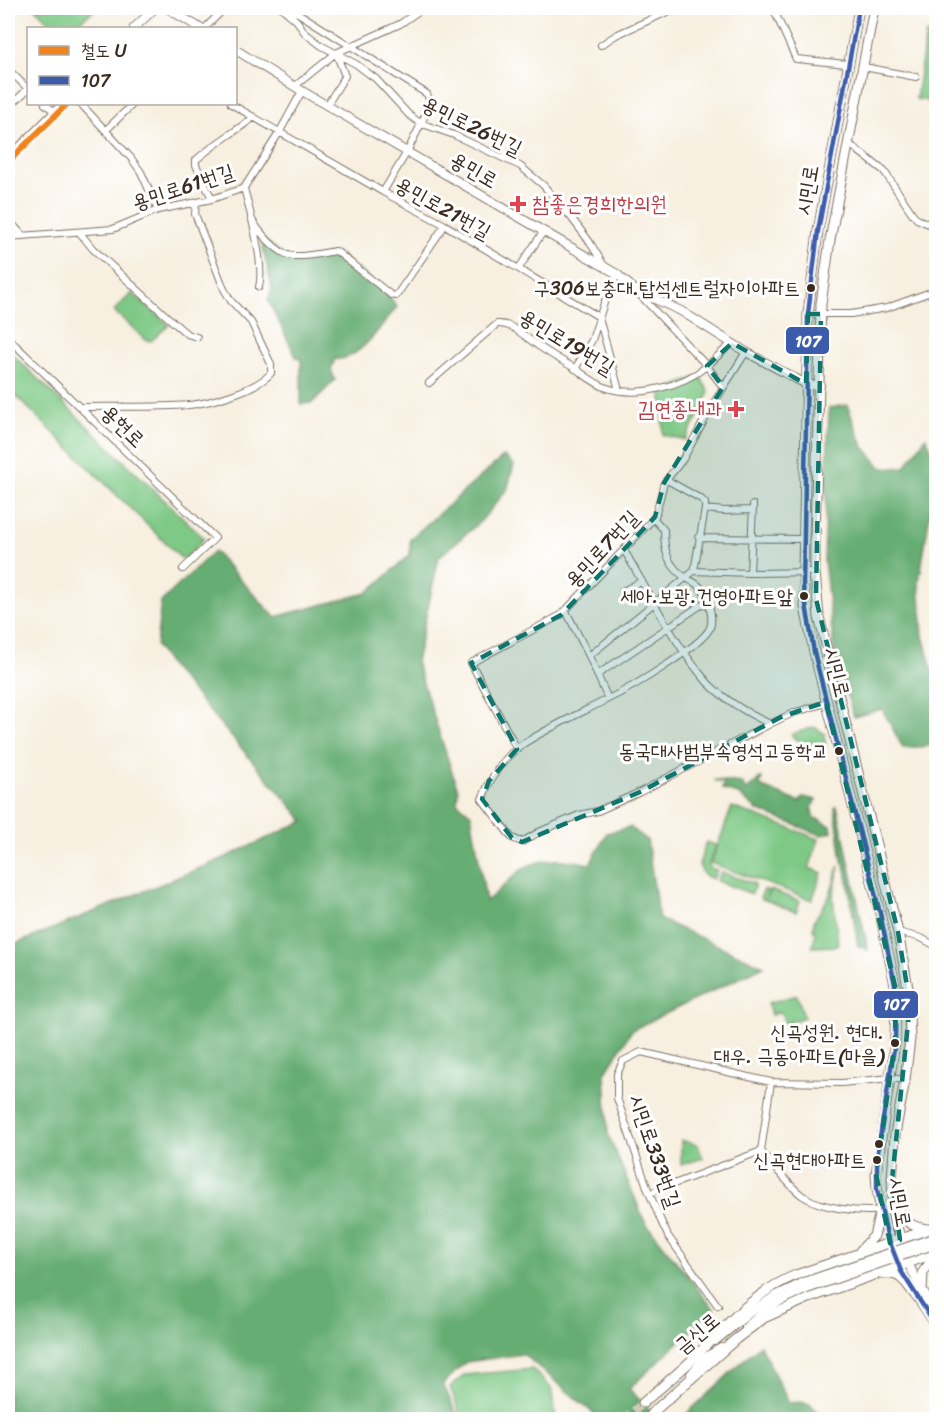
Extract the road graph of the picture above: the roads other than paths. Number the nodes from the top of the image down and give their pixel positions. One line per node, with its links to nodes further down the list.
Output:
1 (155, 8): 11 (main road)
2 (167, 8): 12 (street)
3 (225, 8): 13 (street)
4 (282, 8): 10 (street)
5 (423, 8): 15 (street)
6 (673, 8): 14 (street)
7 (773, 8): 18 (street)
8 (859, 8): 18 (main road, 시민로)
9 (874, 8): 19 (main road, 시민로)
10 (294, 11): 15 (street); 17 (street, 용민로26번길)
11 (135, 27)
12 (201, 27)
13 (204, 27)
14 (602, 45)
15 (351, 46): 17 (street); 34 (street)
16 (237, 51): 23 (street, 용민로)
17 (336, 53): 23 (street); 30 (street); 34 (street, 용민로26번길)
18 (848, 64): 59 (main road, 시민로)
19 (864, 67): 21 (street); 37 (main road, 시민로)
20 (8, 69): 22 (street)
21 (916, 77)
22 (27, 88)
23 (298, 89): 30 (street, 용민로); 36 (street, 용민로61번길)
24 (27, 90): 31 (street)
25 (46, 105): 32 (street)
26 (62, 105): 32 (main road)
27 (82, 105): 35 (street)
28 (131, 105): 35 (street)
29 (233, 105): 33 (street, 용민로21번길)
30 (327, 105): 38 (street, 용민로)
31 (8, 108)
32 (55, 112): 39 (main road)
33 (254, 117): 36 (street, 용민로21번길); 42 (street)
34 (420, 123): 38 (street); 53 (street, 용민로26번길)
35 (106, 130): 44 (street)
36 (279, 133): 40 (street, 용민로61번길); 41 (street, 용민로21번길)
37 (848, 143): 48 (street); 60 (main road, 시민로)
38 (407, 152): 41 (street); 49 (street, 용민로)
39 (8, 159)
40 (244, 188): 42 (street, 용민로61번길); 45 (street)
41 (383, 192): 47 (street, 용민로21번길)
42 (212, 199): 43 (street, 용민로61번길)
43 (196, 202): 44 (street, 용민로61번길); 73 (street)
44 (158, 210): 50 (street, 용민로61번길)
45 (251, 218): 47 (street); 56 (street)
46 (8, 219): 51 (street)
47 (445, 225): 54 (street, 용민로21번길)
48 (936, 227)
49 (543, 232): 53 (street, 용민로); 54 (street)
50 (80, 233): 51 (street, 용민로61번길); 62 (street)
51 (22, 234): 52 (street, 용민로61번길)
52 (8, 237)
53 (605, 267): 55 (street, 용민로)
54 (519, 268): 61 (street, 용민로21번길)
55 (617, 274): 57 (street, 용민로); 61 (street)
56 (260, 287)
57 (635, 290): 64 (street, 용민로); 66 (street)
58 (936, 290): 60 (street)
59 (808, 314): 60 (street); 69 (main road, 시민로)
60 (821, 314): 70 (main road, 시민로)
61 (599, 317): 67 (street); 72 (street)
62 (197, 337)
63 (8, 338): 73 (street, 용현로)
64 (732, 343): 65 (street, 용민로); 66 (street, 용민로19번길)
65 (746, 352): 69 (street, 용민로); 71 (street, 용민로7번길)
66 (707, 366): 71 (street); 72 (street, 용민로19번길)
67 (575, 369): 68 (street, 용민로19번길); 72 (street, 용민로19번길)
68 (429, 383)
69 (806, 384): 70 (street, 용민로); 79 (main road, 시민로)
70 (820, 386): 84 (main road, 시민로)
71 (723, 387): 74 (street, 용민로7번길)
72 (619, 390)
73 (81, 407): 81 (street, 용현로)
74 (667, 480): 75 (street); 76 (street, 용민로7번길)
75 (705, 509): 77 (street); 78 (street)
76 (654, 518): 80 (street, 용민로7번길); 86 (street)
77 (699, 538): 78 (street); 82 (street)
78 (752, 538): 79 (street); 85 (street)
79 (803, 539): 83 (main road, 시민로)
80 (624, 550): 87 (street); 91 (street, 용민로7번길)
81 (183, 569)
82 (694, 572): 85 (street); 86 (street)
83 (803, 572): 84 (street); 85 (street); 97 (main road, 시민로)
84 (815, 572): 100 (main road, 시민로)
85 (750, 573)
86 (686, 578): 89 (street); 90 (street)
87 (642, 581): 88 (street); 90 (street)
88 (622, 591)
89 (707, 601): 92 (street); 93 (street)
90 (654, 603): 92 (street); 94 (street)
91 (566, 611): 94 (street); 99 (street, 용민로7번길)
92 (668, 626): 93 (street); 95 (street)
93 (685, 651): 96 (street); 98 (street)
94 (589, 656): 95 (street)
95 (597, 675): 96 (street)
96 (608, 699): 99 (street)
97 (826, 703): 98 (street); 102 (main road, 시민로)
98 (770, 724): 99 (street)
99 (517, 749)
100 (898, 932): 101 (street); 103 (main road, 시민로)
101 (936, 946)
102 (890, 1078): 103 (street, 시민로333번길); 104 (street, 시민로333번길); 108 (main road, 시민로)
103 (905, 1080): 106 (main road, 시민로)
104 (771, 1082): 105 (street); 107 (street, 시민로333번길)
105 (761, 1152): 107 (street); 108 (street)
106 (892, 1187): 109 (main road); 111 (main road, 시민로)
107 (650, 1193): 120 (street, 시민로333번길)
108 (881, 1209): 112 (main road, 시민로); 115 (main road)
109 (936, 1227): 111 (main road)
110 (936, 1237): 119 (street, bridge)
111 (900, 1240): 112 (main road); 116 (main road, 시민로)
112 (890, 1244): 115 (main road); 116 (main road, 시민로)
113 (936, 1244): 119 (street, bridge)
114 (936, 1254): 116 (main road); 118 (main road)
115 (855, 1256): 123 (main road)
116 (903, 1265): 117 (main road); 118 (street, 시민로)
117 (858, 1281): 118 (main road); 124 (main road)
118 (918, 1292): 121 (street, 시민로); 122 (street, 시민로)
119 (778, 1298): 123 (street, 금신로); 124 (street, 금신로)
120 (718, 1306)
121 (936, 1310)
122 (936, 1326)
123 (691, 1360): 125 (main road, 금신로)
124 (674, 1393): 126 (main road, 금신로)
125 (643, 1403)
126 (652, 1413)

